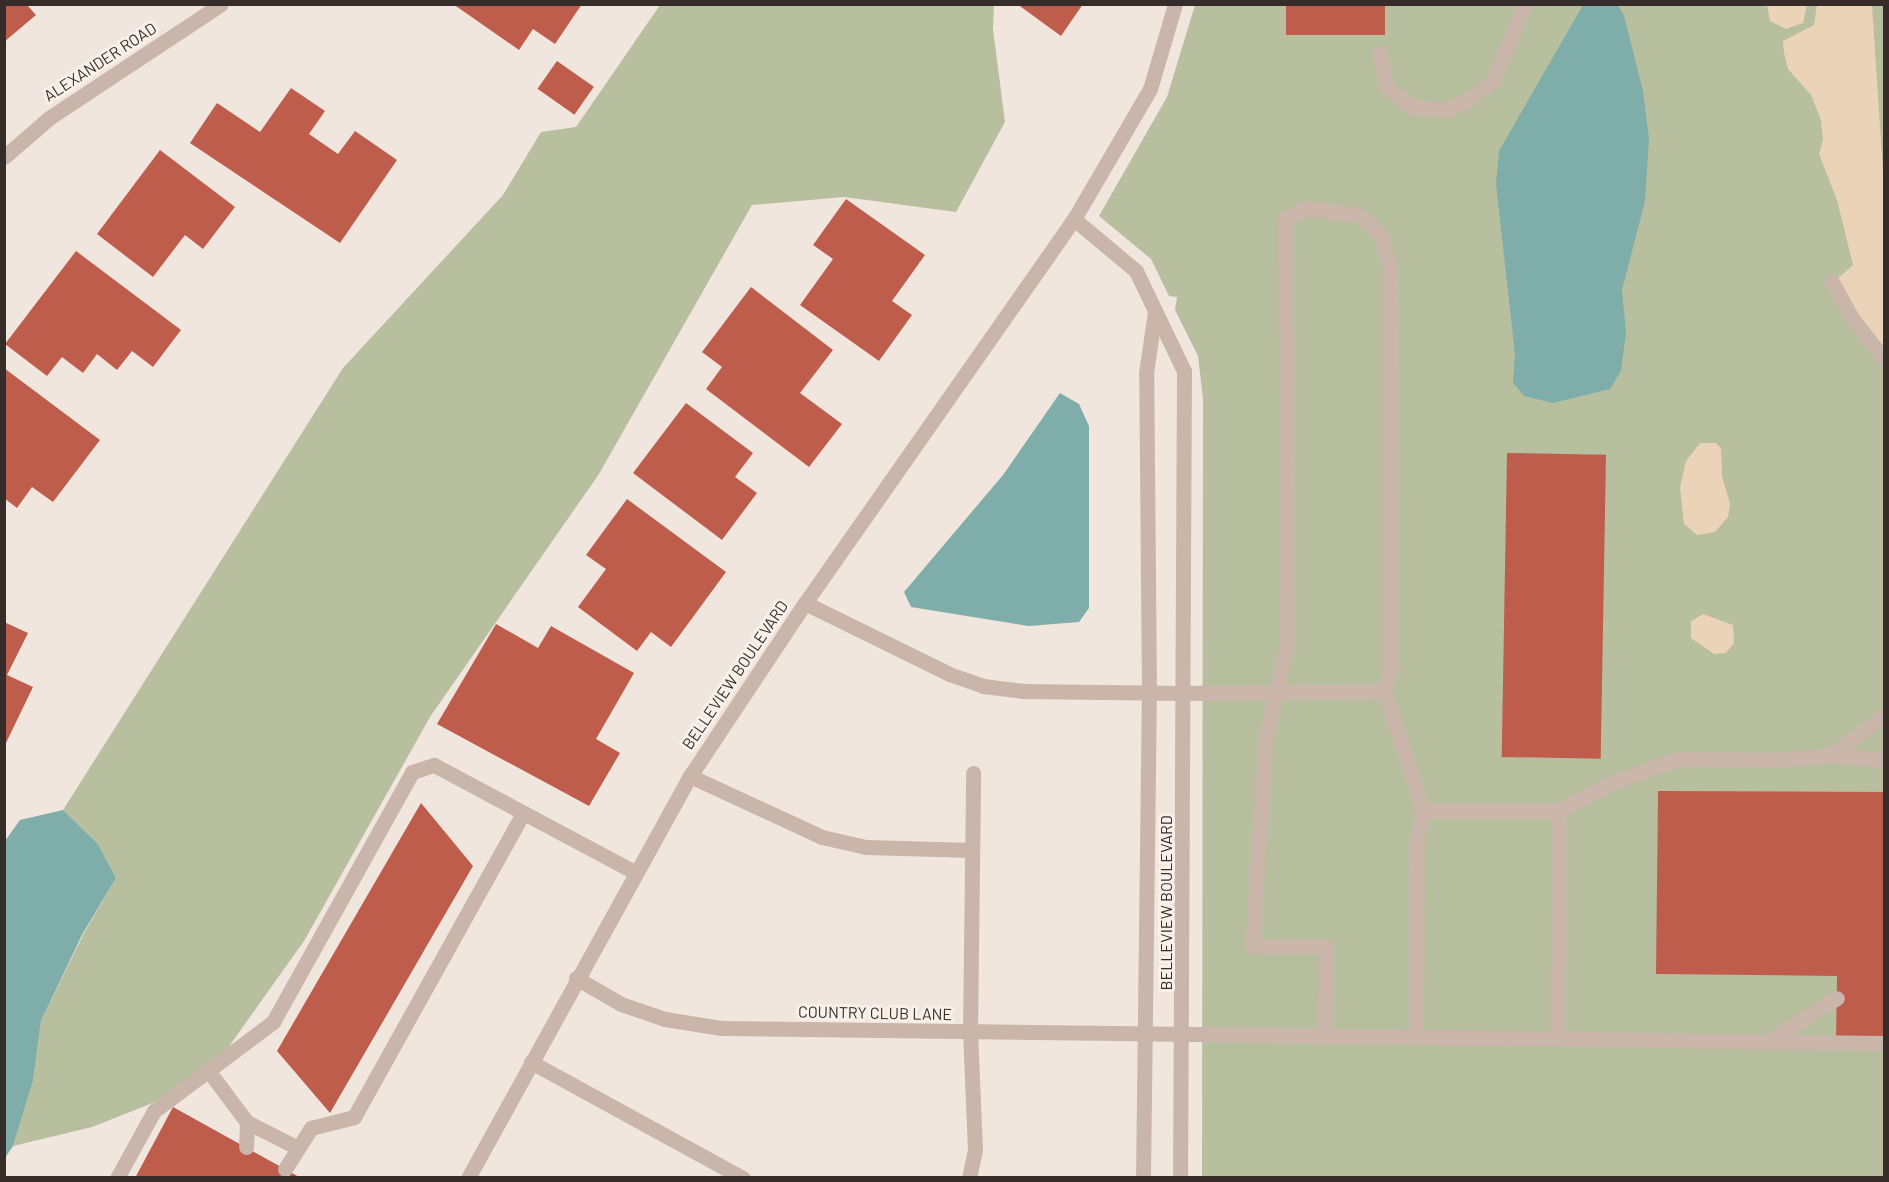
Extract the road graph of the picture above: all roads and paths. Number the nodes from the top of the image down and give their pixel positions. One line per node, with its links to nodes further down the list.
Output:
1 (221, 4): 5 (street, ALEXANDER ROAD)
2 (1175, 4): 6 (street, BELLEVIEW BOULEVARD)
3 (1525, 4): 4 (street)
4 (1379, 53)
5 (4, 157)
6 (1074, 219): 8 (street, BELLEVIEW BOULEVARD); 10 (street, BELLEVIEW BOULEVARD)
7 (1832, 282): 9 (street)
8 (1155, 312): 12 (street, BELLEVIEW BOULEVARD); 13 (street, BELLEVIEW BOULEVARD)
9 (1884, 359)
10 (806, 603): 12 (street); 19 (street, BELLEVIEW BOULEVARD)
11 (1384, 691): 14 (street); 14 (street); 20 (street)
12 (1149, 692): 13 (street); 28 (street, BELLEVIEW BOULEVARD)
13 (1184, 693): 14 (street); 29 (street, BELLEVIEW BOULEVARD)
14 (1277, 693): 31 (street)
15 (1884, 715): 16 (street)
16 (1831, 755): 17 (street); 21 (street)
17 (1884, 760)
18 (973, 773): 23 (street)
19 (690, 776): 23 (street); 24 (street, BELLEVIEW BOULEVARD)
20 (1423, 811): 21 (street); 30 (street)
21 (1558, 811): 32 (street)
22 (522, 814): 24 (street); 36 (street); 39 (street)
23 (972, 850): 27 (street)
24 (634, 872): 25 (street, BELLEVIEW BOULEVARD)
25 (576, 978): 27 (street, COUNTRY CLUB LANE); 35 (street, BELLEVIEW BOULEVARD)
26 (1837, 998): 33 (street)
27 (970, 1032): 28 (street, COUNTRY CLUB LANE); 44 (street)
28 (1146, 1035): 29 (street, COUNTRY CLUB LANE); 45 (street, BELLEVIEW BOULEVARD)
29 (1184, 1035): 31 (street, COUNTRY CLUB LANE); 46 (street, BELLEVIEW BOULEVARD)
30 (1416, 1035): 31 (street, COUNTRY CLUB LANE); 32 (street, COUNTRY CLUB LANE)
31 (1324, 1036)
32 (1557, 1036): 33 (street, COUNTRY CLUB LANE)
33 (1768, 1041): 34 (street, COUNTRY CLUB LANE)
34 (1884, 1043)
35 (531, 1062): 42 (street, BELLEVIEW BOULEVARD); 43 (street)
36 (207, 1069): 37 (street); 41 (street)
37 (247, 1122): 38 (street); 39 (street)
38 (246, 1147)
39 (298, 1148): 40 (street)
40 (285, 1169)
41 (117, 1178)
42 (468, 1178)
43 (744, 1178)
44 (969, 1178)
45 (1143, 1178)
46 (1180, 1178)

